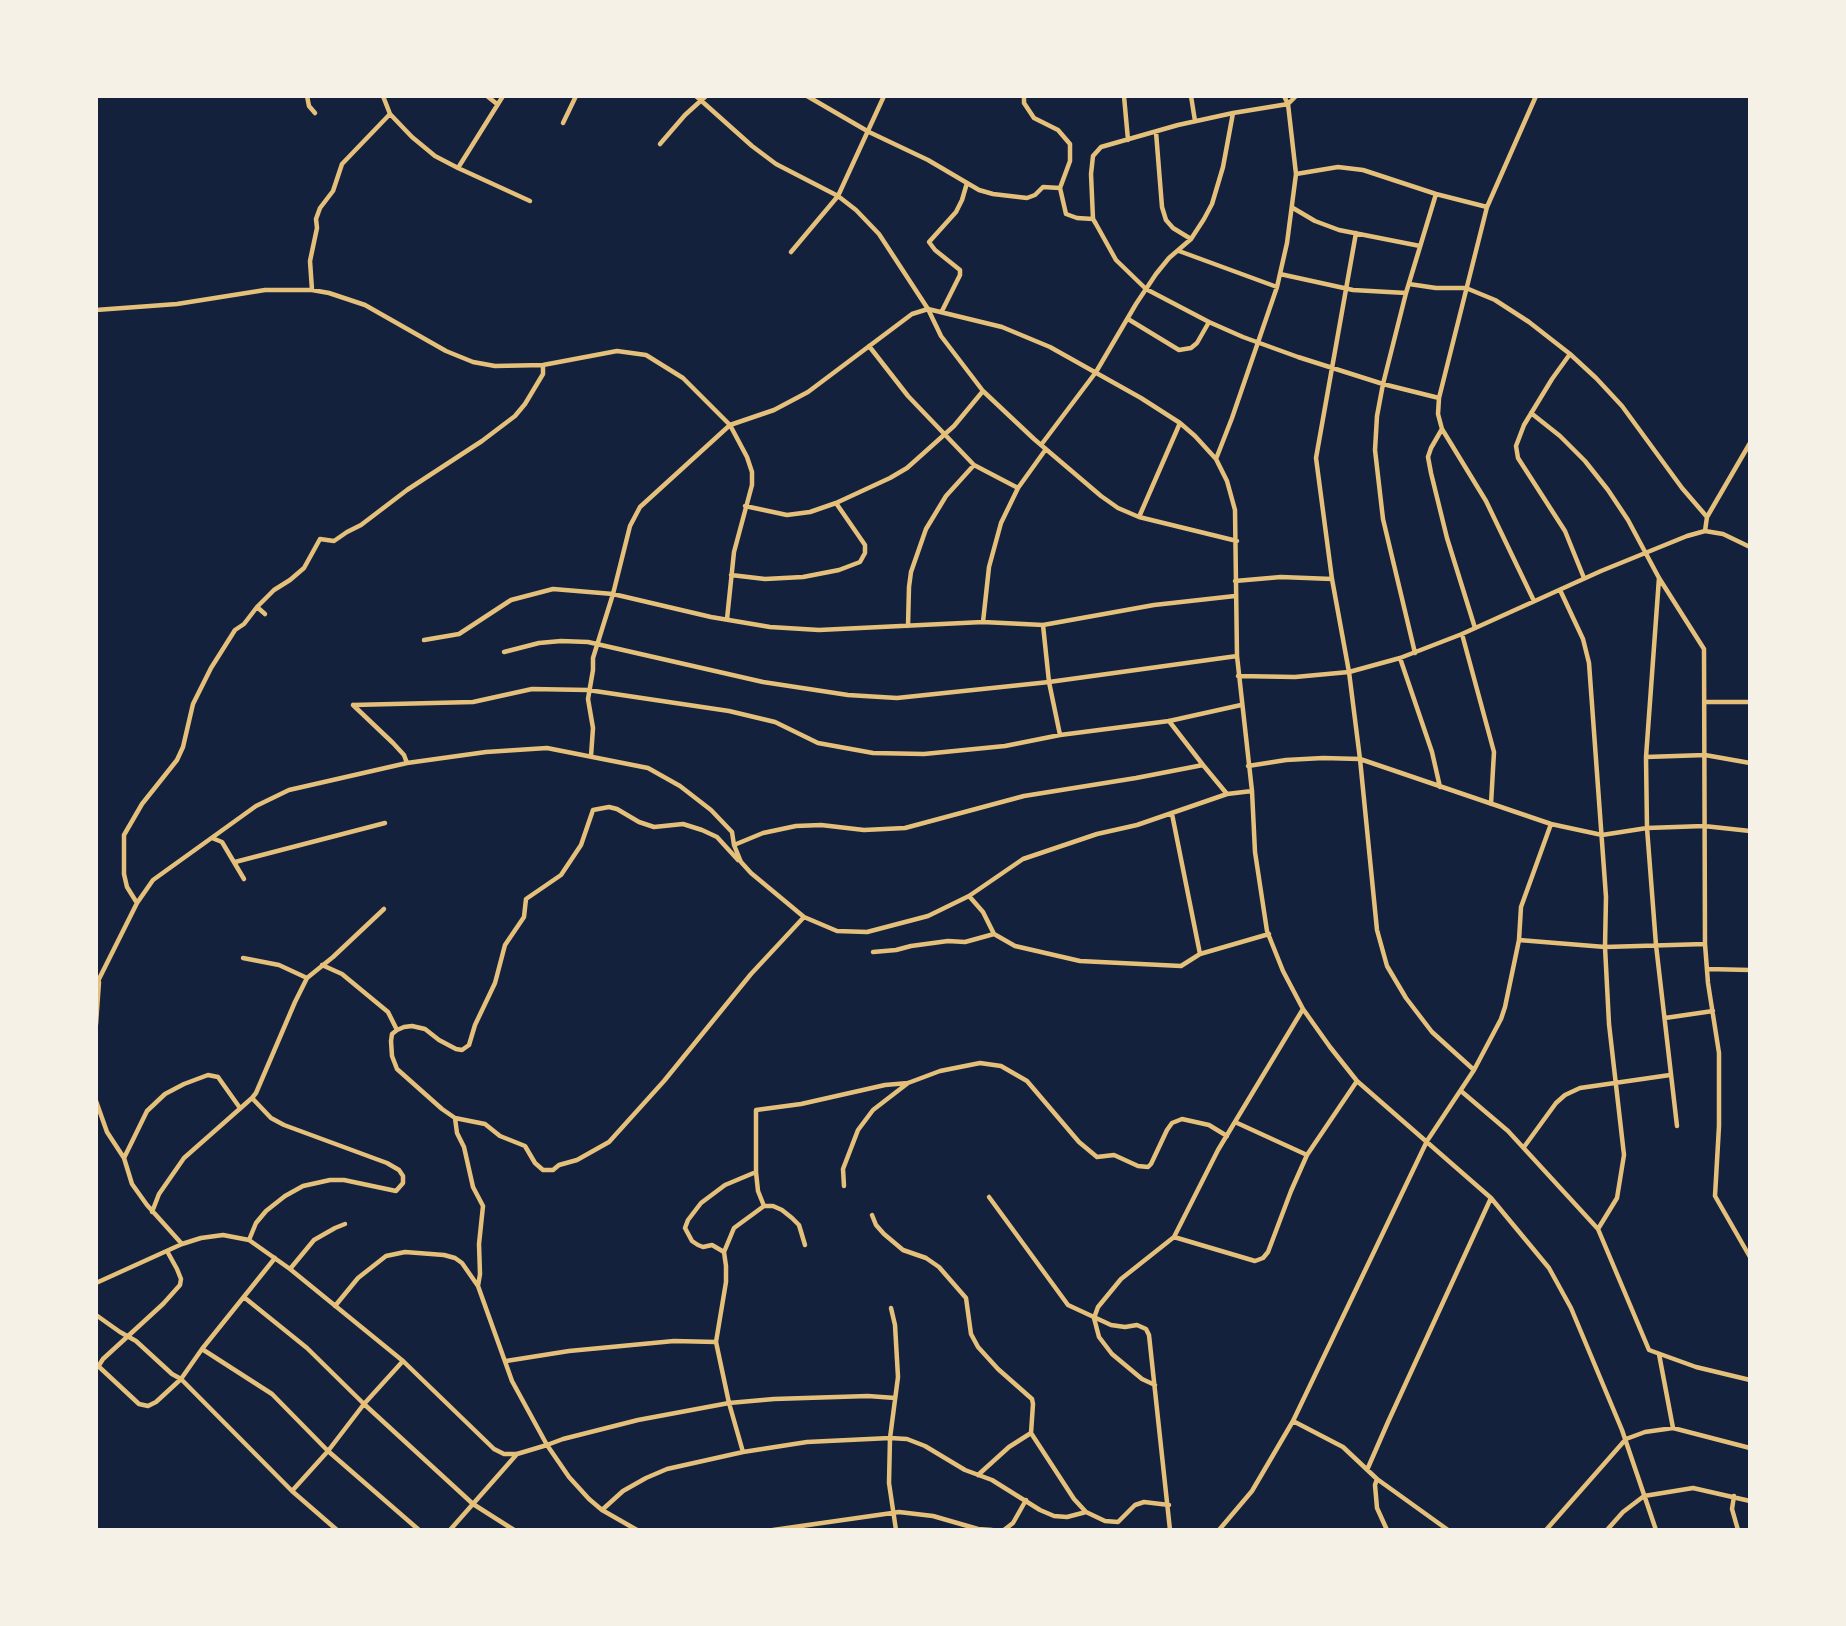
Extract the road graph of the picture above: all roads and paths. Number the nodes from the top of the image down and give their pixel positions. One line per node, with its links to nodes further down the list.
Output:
1 (307, 96): 19 (street)
2 (383, 96): 21 (street)
3 (487, 96): 17 (street)
4 (503, 96): 17 (street)
5 (576, 96): 23 (street)
6 (696, 96): 16 (street)
7 (706, 96): 16 (street)
8 (807, 96): 24 (street)
9 (884, 96): 24 (street)
10 (1024, 96): 31 (street)
11 (1124, 96): 26 (street)
12 (1191, 96): 22 (street)
13 (1284, 96): 18 (street)
14 (1296, 96): 18 (street)
15 (1532, 97): 35 (street)
16 (702, 100): 27 (street); 33 (street)
17 (497, 104): 28 (street)
18 (1287, 104): 20 (street); 29 (street)
19 (315, 113)
20 (1233, 113): 22 (street); 39 (street)
21 (390, 114): 28 (street); 49 (street)
22 (1195, 121): 25 (street)
23 (564, 123)
24 (869, 132): 30 (street); 33 (street)
25 (1156, 132): 26 (street); 39 (street)
26 (1128, 140): 37 (street)
27 (660, 144)
28 (458, 168): 34 (street)
29 (1296, 174): 32 (street); 36 (street)
30 (967, 183): 31 (street); 53 (street)
31 (1060, 188): 37 (street)
32 (1436, 194): 35 (street); 40 (street)
33 (838, 196): 42 (street); 51 (street)
34 (530, 201)
35 (1487, 207): 47 (street)
36 (1293, 208): 38 (street); 43 (street)
37 (1093, 219): 48 (street)
38 (1356, 233): 40 (street); 46 (street)
39 (1191, 239): 41 (street)
40 (1420, 246): 44 (street)
41 (1179, 251): 45 (street); 48 (street)
42 (791, 252)
43 (1280, 274): 45 (street); 46 (street)
44 (1409, 284): 47 (street); 50 (street)
45 (1276, 287): 56 (street)
46 (1346, 288): 50 (street); 60 (street)
47 (1466, 288): 58 (street); 64 (street)
48 (1146, 289): 54 (street); 55 (street)
49 (312, 290): 52 (street); 59 (street)
50 (1406, 293): 62 (street)
51 (928, 309): 53 (street); 57 (street); 63 (street)
52 (96, 310)
53 (942, 311): 61 (street)
54 (1128, 319): 55 (street); 61 (street)
55 (1209, 322): 56 (street)
56 (1258, 343): 60 (street); 72 (street)
57 (869, 346): 67 (street); 69 (street)
58 (1570, 354): 65 (street); 78 (street)
59 (543, 365): 67 (street); 92 (street)
60 (1332, 368): 62 (street); 86 (street)
61 (1096, 372): 66 (street); 71 (street)
62 (1383, 384): 64 (street); 103 (street)
63 (983, 391): 69 (street); 71 (street)
64 (1439, 399): 68 (street)
65 (1531, 413): 82 (street); 84 (street)
66 (1180, 423): 72 (street); 77 (street)
67 (730, 425): 76 (street); 89 (street)
68 (1442, 429): 91 (street); 98 (street)
69 (945, 434): 73 (street); 75 (street)
70 (1750, 443): 78 (street)
71 (1044, 447): 74 (street); 77 (street)
72 (1215, 459): 80 (street)
73 (974, 465): 74 (street); 97 (street)
74 (1018, 488): 95 (street)
75 (836, 503): 76 (street); 83 (street)
76 (745, 506): 83 (street)
77 (1139, 517): 80 (street)
78 (1707, 517): 79 (street)
79 (1706, 531): 81 (street); 82 (street)
80 (1237, 541): 87 (street)
81 (1750, 547)
82 (1646, 552): 84 (street); 85 (street)
83 (731, 574): 94 (street)
84 (1584, 578): 88 (street)
85 (1659, 578): 110 (street); 117 (street)
86 (1332, 579): 87 (street); 106 (street)
87 (1236, 581): 90 (street)
88 (1560, 590): 91 (street); 133 (street)
89 (613, 594): 94 (street); 100 (street); 101 (street)
90 (1235, 596): 96 (street); 104 (street)
91 (1534, 601): 98 (street)
92 (257, 607): 93 (street); 140 (street)
93 (266, 614)
94 (727, 619): 97 (street)
95 (983, 622): 96 (street); 97 (street)
96 (1042, 625): 108 (street)
97 (908, 626)
98 (1474, 628): 99 (street)
99 (1462, 634): 103 (street); 126 (street)
100 (424, 640)
101 (598, 644): 102 (street); 108 (street); 109 (street)
102 (504, 652)
103 (1415, 653): 105 (street)
104 (1237, 656): 107 (street); 108 (street)
105 (1400, 658): 106 (street); 123 (street)
106 (1349, 672): 107 (street); 118 (street)
107 (1238, 676): 112 (street)
108 (1049, 682): 114 (street)
109 (588, 690): 114 (street); 116 (street); 119 (street)
110 (1705, 702): 111 (street); 115 (street)
111 (1750, 702)
112 (1241, 705): 113 (street); 122 (street)
113 (1169, 721): 114 (street); 121 (street)
114 (1060, 735)
115 (1705, 755): 117 (street); 120 (street); 130 (street)
116 (591, 756): 119 (street); 135 (street)
117 (1646, 757): 131 (street)
118 (1360, 759): 122 (street); 123 (street); 162 (street)
119 (407, 763): 134 (street)
120 (1750, 763)
121 (1203, 765): 125 (street); 135 (street)
122 (1248, 766): 124 (street)
123 (1440, 788): 126 (street)
124 (1252, 791): 125 (street); 144 (street)
125 (1227, 794): 127 (street)
126 (1491, 804): 129 (street)
127 (1172, 814): 139 (street); 150 (street)
128 (385, 823): 136 (street)
129 (1551, 824): 133 (street); 145 (street)
130 (1704, 826): 131 (street); 132 (street); 146 (street)
131 (1647, 828): 133 (street); 147 (street)
132 (1750, 831)
133 (1602, 835): 148 (street)
134 (212, 838): 136 (street); 140 (street)
135 (734, 845): 137 (street)
136 (235, 862): 138 (street)
137 (741, 862): 142 (street); 161 (street)
138 (244, 879)
139 (969, 896): 142 (street); 143 (street)
140 (137, 903): 156 (street)
141 (384, 909): 152 (street)
142 (804, 917): 171 (street)
143 (994, 934): 149 (street); 150 (street)
144 (1269, 934): 150 (street); 157 (street)
145 (1519, 940): 148 (street); 162 (street)
146 (1705, 944): 147 (street); 153 (street)
147 (1656, 945): 148 (street); 159 (street)
148 (1605, 947): 165 (street)
149 (873, 952)
150 (1200, 954)
151 (243, 958): 155 (street)
152 (322, 966): 155 (street); 161 (street)
153 (1707, 969): 154 (street); 158 (street)
154 (1750, 970)
155 (307, 978): 168 (street)
156 (97, 983): 160 (street)
157 (1304, 1009): 164 (street); 172 (street)
158 (1713, 1011): 159 (street); 194 (street)
159 (1665, 1018): 163 (street)
160 (96, 1024)
161 (397, 1030): 171 (street)
162 (1474, 1070): 167 (street)
163 (1670, 1075): 165 (street); 173 (street)
164 (1357, 1081): 175 (street); 177 (street)
165 (1616, 1082): 176 (street); 187 (street)
166 (908, 1083): 174 (street); 179 (street); 180 (street)
167 (1461, 1091): 175 (street); 176 (street)
168 (252, 1098): 170 (street); 189 (street)
169 (96, 1101): 178 (street)
170 (240, 1108): 178 (street); 184 (street)
171 (455, 1118): 198 (street)
172 (1235, 1122): 174 (street); 177 (street)
173 (1677, 1126)
174 (1227, 1136): 188 (street)
175 (1427, 1141): 182 (street); 217 (street)
176 (1524, 1147): 187 (street)
177 (1307, 1155): 188 (street)
178 (124, 1158): 184 (street)
179 (756, 1172): 183 (street); 193 (street)
180 (844, 1186)
181 (989, 1197): 203 (street)
182 (1491, 1198): 221 (street); 227 (street)
183 (764, 1206): 191 (street); 193 (street)
184 (152, 1212): 190 (street)
185 (873, 1215): 219 (street)
186 (345, 1224): 196 (street)
187 (1598, 1229): 207 (street)
188 (1174, 1237): 203 (street)
189 (249, 1240): 190 (street); 195 (street)
190 (183, 1244): 192 (street)
191 (805, 1245)
192 (167, 1251): 197 (street); 204 (street)
193 (724, 1252): 205 (street)
194 (1750, 1257)
195 (275, 1258): 196 (street); 199 (street)
196 (290, 1269): 200 (street)
197 (96, 1283)
198 (478, 1287): 200 (street); 209 (street)
199 (245, 1298): 206 (street); 216 (street)
200 (335, 1306): 208 (street)
201 (891, 1308): 214 (street)
202 (96, 1315): 204 (street)
203 (1094, 1318): 213 (street); 213 (street)
204 (127, 1336): 210 (street); 211 (street)
205 (716, 1342): 209 (street); 215 (street)
206 (202, 1349): 211 (street); 224 (street)
207 (1659, 1354): 212 (street); 218 (street)
208 (404, 1361): 216 (street); 226 (street)
209 (506, 1361): 222 (street)
210 (97, 1365): 211 (street)
211 (182, 1379): 230 (street)
212 (1750, 1380)
213 (1155, 1385): 236 (street)
214 (896, 1398): 215 (street); 220 (street)
215 (729, 1403): 222 (street); 225 (street)
216 (364, 1404): 224 (street); 235 (street)
217 (1293, 1421): 227 (street); 250 (street)
218 (1673, 1428): 221 (street); 223 (street)
219 (1031, 1433): 228 (street); 238 (street)
220 (890, 1438): 225 (street); 228 (street); 239 (street)
221 (1626, 1439): 231 (street); 253 (street)
222 (547, 1445): 226 (street); 237 (street)
223 (1750, 1448)
224 (328, 1451): 230 (street); 241 (street)
225 (743, 1452): 237 (street)
226 (517, 1454): 235 (street)
227 (1367, 1470): 229 (street)
228 (978, 1475): 233 (street)
229 (1377, 1479): 251 (street); 252 (street)
230 (292, 1491): 240 (street)
231 (1644, 1496): 232 (street); 254 (street); 255 (street)
232 (1734, 1496): 234 (street); 256 (street)
233 (1026, 1500): 238 (street); 248 (street)
234 (1750, 1501)
235 (473, 1504): 242 (street); 243 (street)
236 (1169, 1505): 238 (street); 249 (street)
237 (602, 1510): 244 (street)
238 (1086, 1512)
239 (892, 1513): 245 (street); 246 (street); 247 (street)
240 (337, 1530)
241 (419, 1530)
242 (450, 1530)
243 (514, 1530)
244 (637, 1530)
245 (773, 1530)
246 (896, 1530)
247 (992, 1530)
248 (1004, 1530)
249 (1170, 1530)
250 (1219, 1530)
251 (1387, 1530)
252 (1448, 1530)
253 (1546, 1530)
254 (1607, 1530)
255 (1656, 1530)
256 (1738, 1530)

